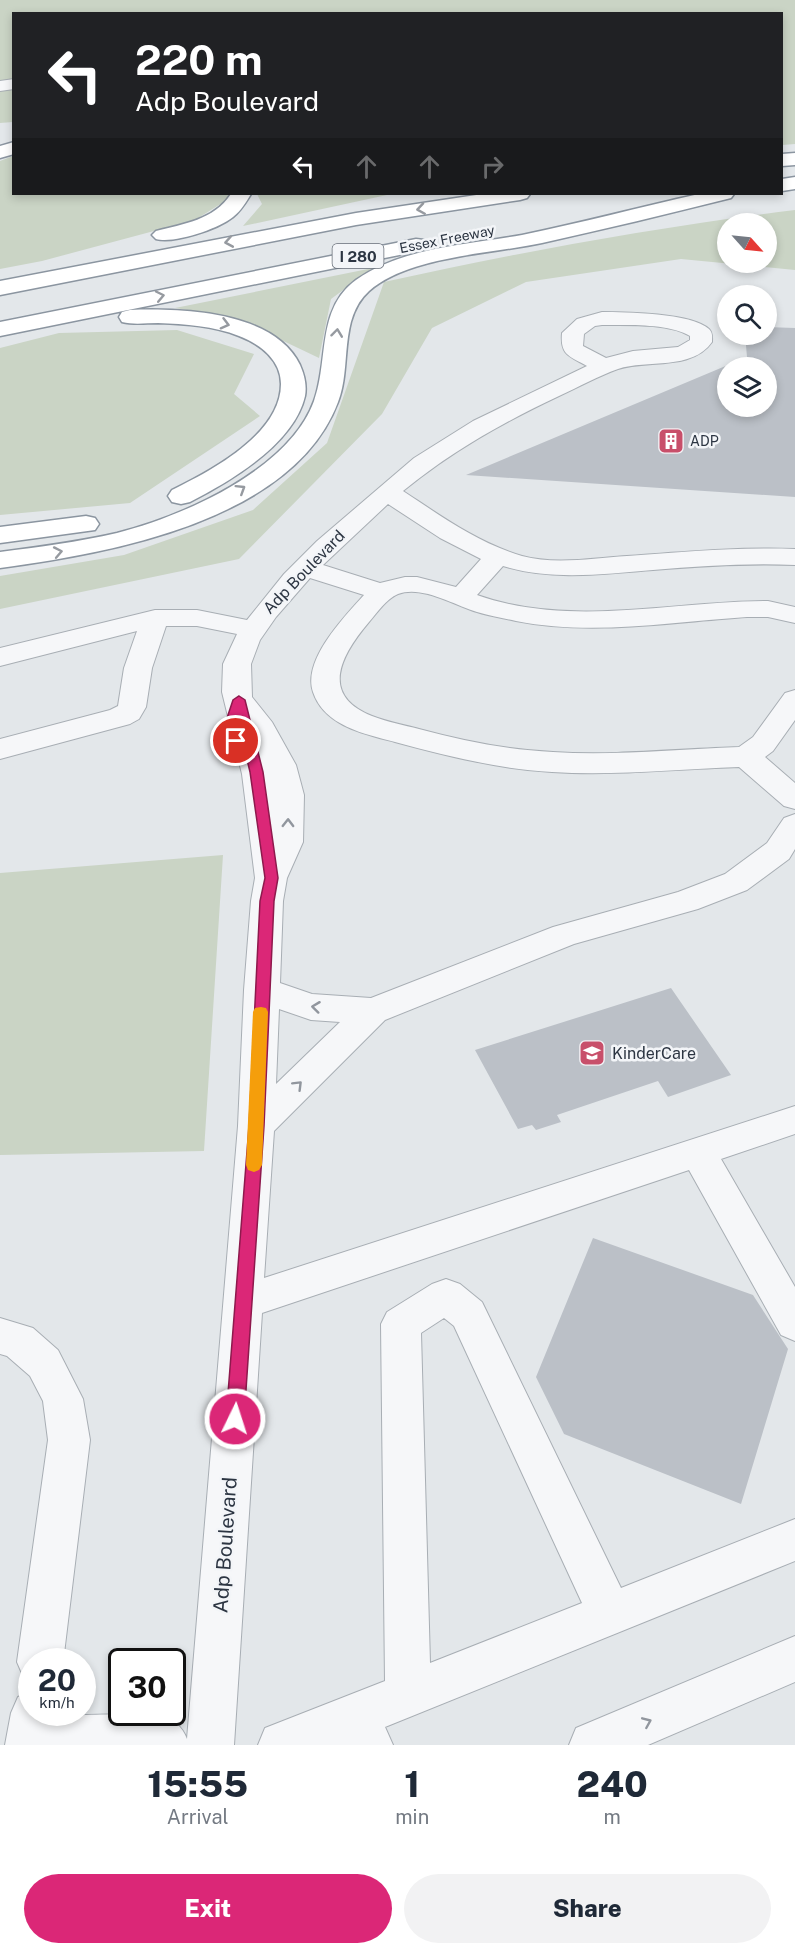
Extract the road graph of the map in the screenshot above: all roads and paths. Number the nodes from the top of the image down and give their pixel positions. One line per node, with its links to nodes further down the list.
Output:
1 (240, 195): 5 (highway)
2 (513, 195): 6 (highway, Essex Freeway / I 280, one-way to 6)
3 (712, 195): 7 (highway, Essex Freeway / I 280, one-way to 3)
4 (720, 195): 13 (highway, one-way to 4)
5 (0, 276)
6 (0, 288)
7 (0, 332): 10 (highway, one-way to 10)
8 (604, 366): 8 (street, Adp Boulevard); 9 (street, Adp Boulevard)
9 (387, 492): 11 (street); 14 (street, Adp Boulevard)
10 (0, 535)
11 (498, 557): 12 (street); 16 (street)
12 (795, 557)
13 (0, 560)
14 (306, 568): 15 (street); 19 (street, Adp Boulevard)
15 (382, 592): 16 (street); 24 (street)
16 (460, 598): 17 (street)
17 (795, 615)
18 (155, 618): 19 (street); 20 (street); 23 (street)
19 (251, 629): 22 (street, Adp Boulevard)
20 (0, 657)
21 (795, 699): 24 (street)
22 (239, 700): 27 (street, Adp Boulevard); 27 (street, Adp Boulevard, one-way to 22)
23 (0, 749)
24 (746, 757): 25 (street)
25 (795, 799)
26 (795, 825): 29 (street)
27 (272, 878): 28 (street, Adp Boulevard)
28 (261, 990): 29 (street, one-way to 28); 31 (street, Adp Boulevard)
29 (374, 1011): 31 (street, one-way to 29)
30 (795, 1120): 32 (street)
31 (256, 1126): 33 (street, Adp Boulevard)
32 (698, 1152): 33 (street); 34 (street)
33 (243, 1302): 46 (street, Adp Boulevard)
34 (795, 1323)
35 (0, 1336): 38 (street)
36 (795, 1540): 37 (street)
37 (610, 1614): 40 (street); 40 (street)
38 (42, 1648)
39 (795, 1659): 48 (street, one-way to 39)
40 (408, 1694): 42 (street)
41 (32, 1726): 43 (street)
42 (360, 1731): 47 (street)
43 (29, 1745)
44 (54, 1745): 45 (street)
45 (166, 1745)
46 (210, 1745)
47 (282, 1745)
48 (593, 1745)

